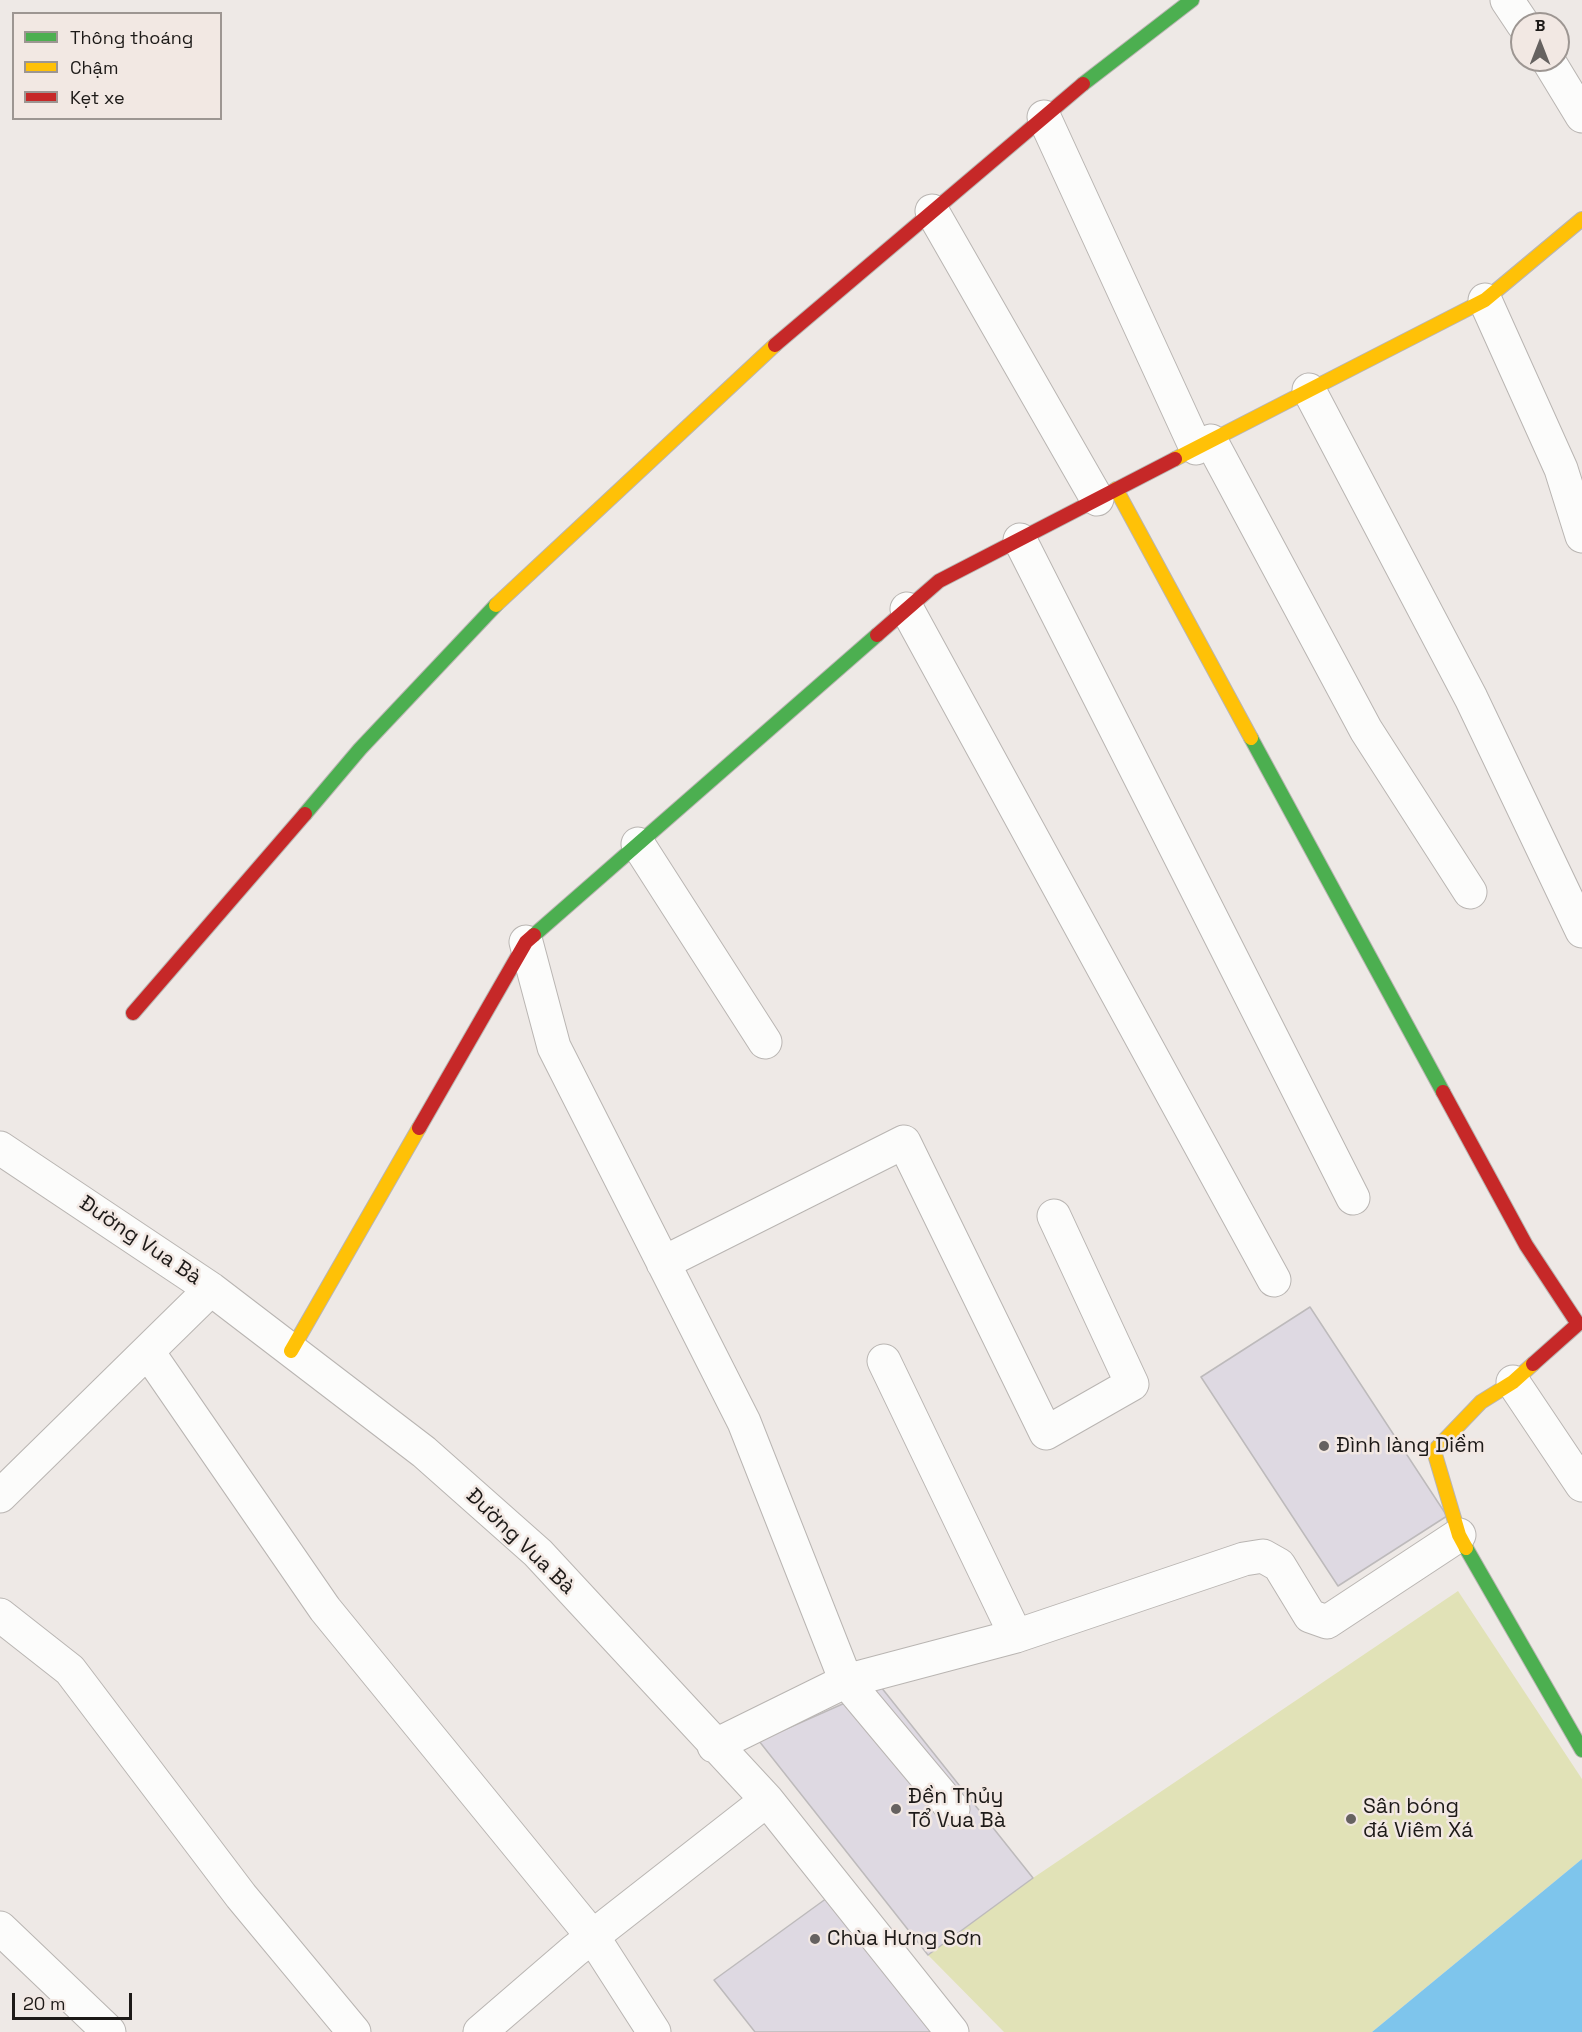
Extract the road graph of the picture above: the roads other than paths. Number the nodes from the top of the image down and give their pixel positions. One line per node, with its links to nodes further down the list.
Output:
1 (1192, 0): 4 (street)
2 (1555, 72): 3 (street)
3 (1582, 116)
4 (1044, 117): 5 (street); 9 (street)
5 (932, 211): 10 (street); 18 (street)
6 (1582, 219): 7 (street)
7 (1485, 300): 8 (street); 11 (street)
8 (1309, 390): 9 (street); 16 (street)
9 (1204, 445): 10 (street); 15 (street)
10 (1107, 494): 12 (street); 26 (street)
11 (1582, 536)
12 (1020, 540): 13 (street); 21 (street)
13 (907, 609): 14 (street); 24 (street)
14 (638, 844): 17 (street); 19 (street)
15 (1470, 892)
16 (1582, 931)
17 (526, 942): 23 (street); 27 (street)
18 (133, 1013)
19 (765, 1042)
20 (0, 1148): 25 (street, Đường Vua Bà)
21 (1353, 1198)
22 (1054, 1216): 23 (street)
23 (663, 1263): 36 (street)
24 (1274, 1280)
25 (212, 1289): 27 (street, Đường Vua Bà); 28 (street)
26 (1580, 1323): 30 (street)
27 (291, 1351): 37 (street, Đường Vua Bà)
28 (148, 1352): 32 (street); 42 (street)
29 (884, 1361): 35 (street)
30 (1513, 1382): 31 (street); 33 (street)
31 (1582, 1485)
32 (0, 1496)
33 (1459, 1535): 35 (street); 38 (street)
34 (0, 1615): 44 (street)
35 (1016, 1636): 36 (street)
36 (846, 1681): 37 (street); 40 (street)
37 (714, 1746): 39 (street, Đường Vua Bà)
38 (1582, 1750)
39 (766, 1800): 42 (street); 47 (street, Đường Vua Bà)
40 (953, 1809)
41 (0, 1928): 43 (street)
42 (593, 1936): 45 (street); 46 (street)
43 (109, 2032)
44 (354, 2032)
45 (480, 2032)
46 (654, 2032)
47 (952, 2032)

